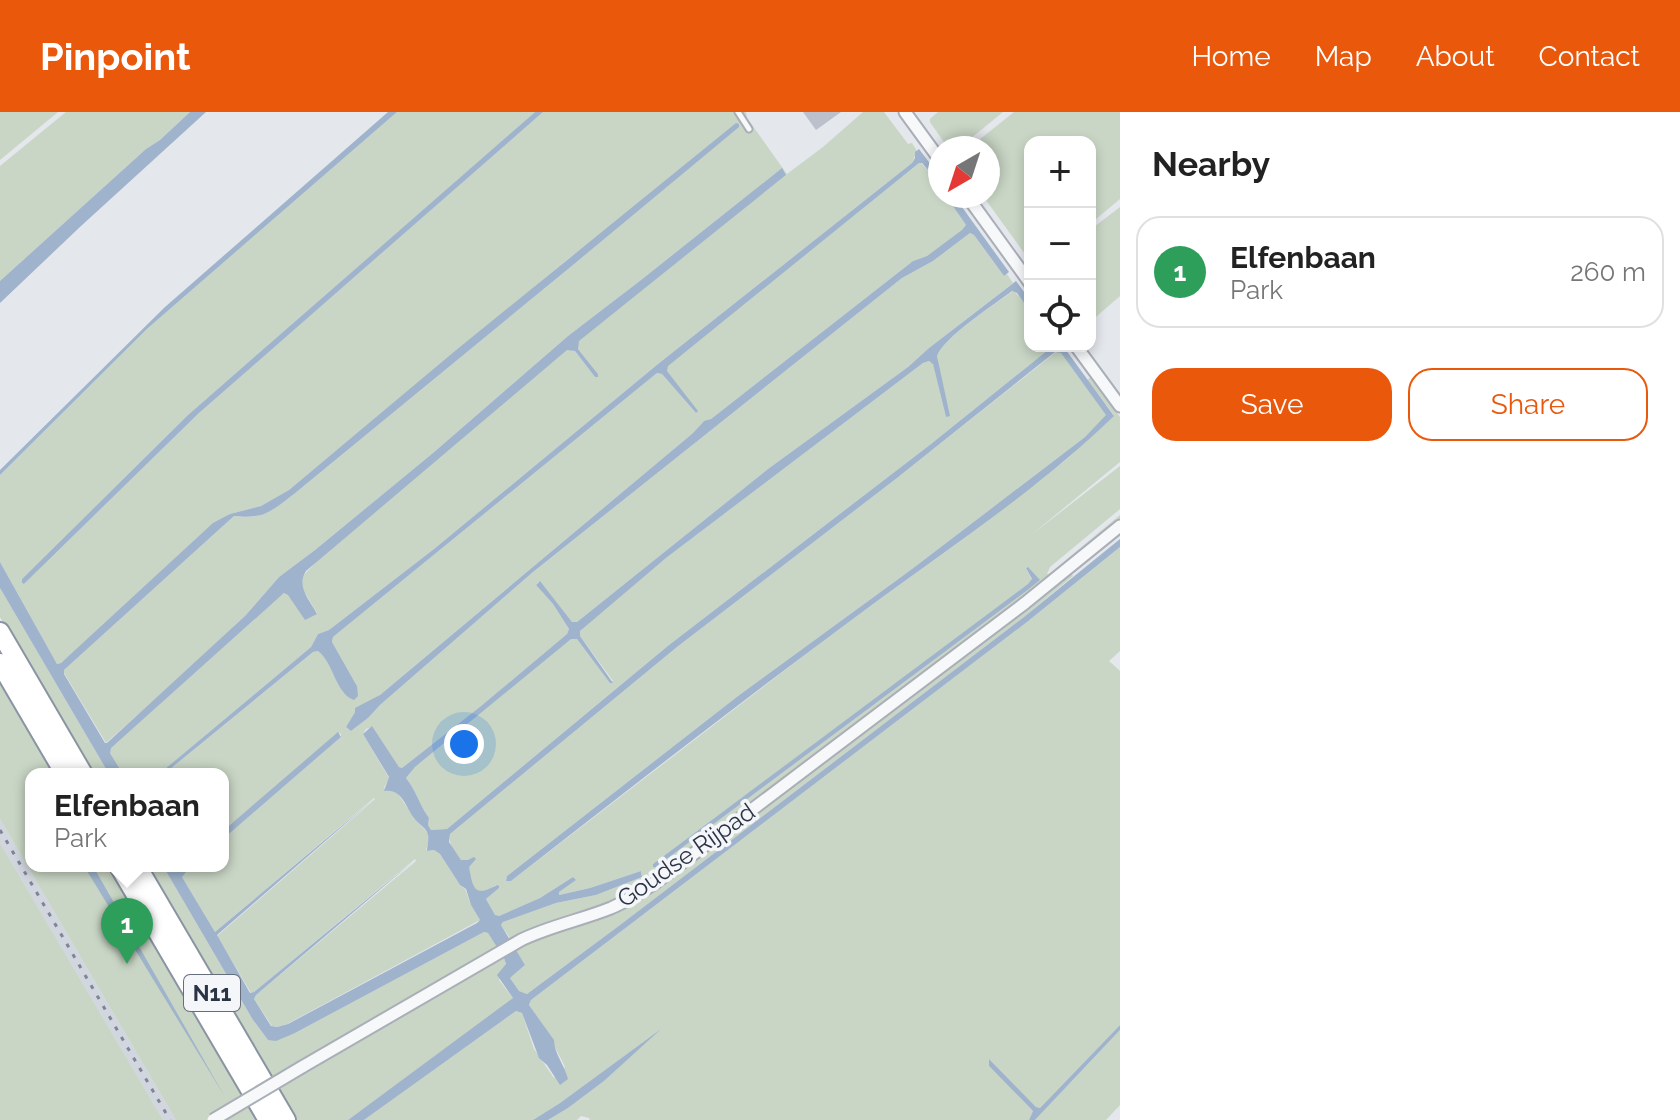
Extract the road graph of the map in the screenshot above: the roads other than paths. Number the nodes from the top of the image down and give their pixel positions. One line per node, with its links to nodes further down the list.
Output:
1 (738, 112): 3 (lane)
2 (905, 112): 4 (street)
3 (749, 129)
4 (928, 144)
5 (976, 208): 6 (street)
6 (1028, 280)
7 (1080, 352): 8 (street)
8 (1120, 406)
9 (1120, 526): 16 (street, Goudse Rijpad, bridge)
10 (0, 632): 13 (highway)
11 (0, 663): 12 (highway)
12 (61, 768)
13 (79, 768)
14 (123, 872): 17 (highway, N11)
15 (141, 872): 18 (highway, N11)
16 (213, 1120)
17 (268, 1120)
18 (286, 1120)

